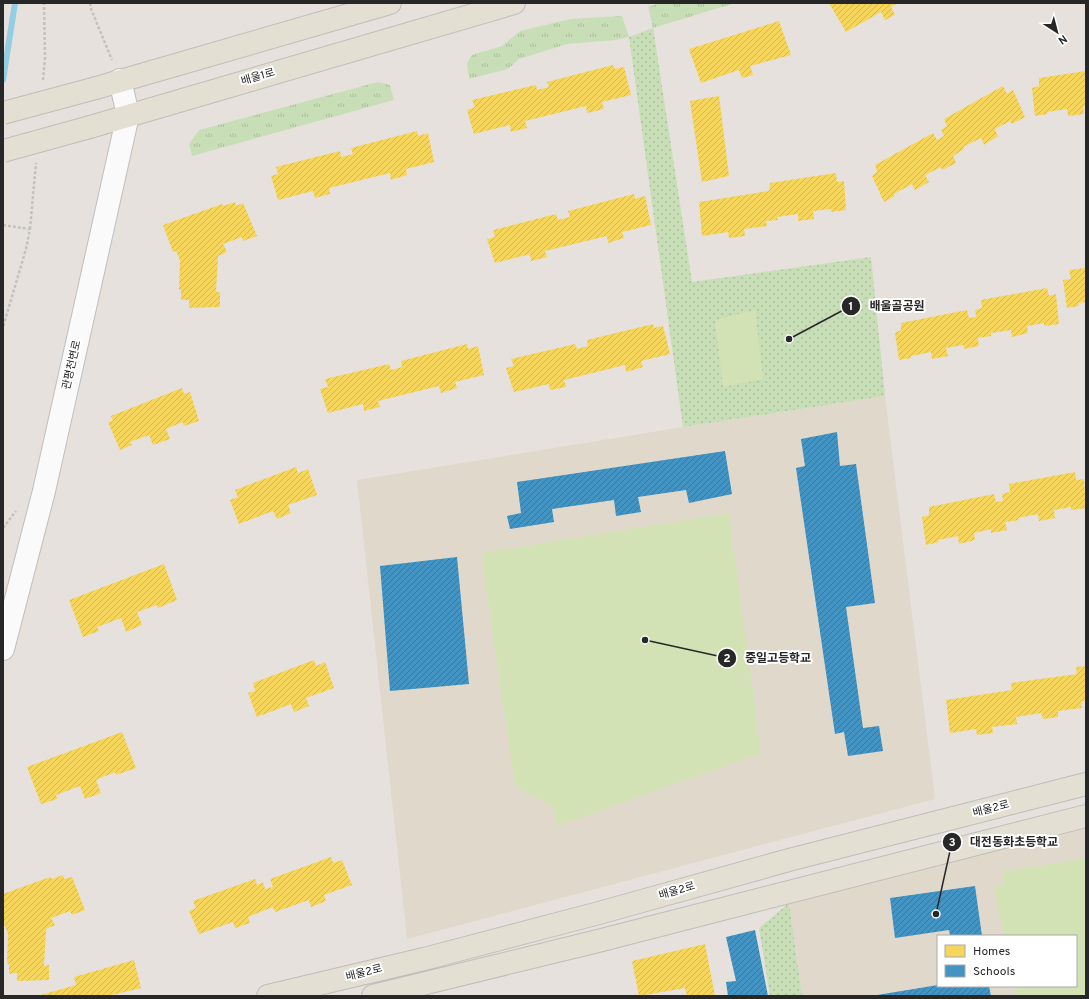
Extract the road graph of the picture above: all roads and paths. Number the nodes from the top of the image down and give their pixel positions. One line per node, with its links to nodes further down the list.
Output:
1 (90, 3): 4 (path)
2 (390, 3): 4 (main road)
3 (514, 3): 6 (main road, 배울1로)
4 (117, 72): 5 (main road, bridge); 6 (street, 관평천변로)
5 (3, 113)
6 (128, 115): 7 (main road, 배울1로, bridge); 10 (street, 관평천변로)
7 (3, 151)
8 (3, 225): 9 (path)
9 (3, 327)
10 (3, 649)
11 (1086, 784): 13 (main road, 배울2로)
12 (1086, 816): 14 (main road)
13 (268, 996)
14 (372, 996)

